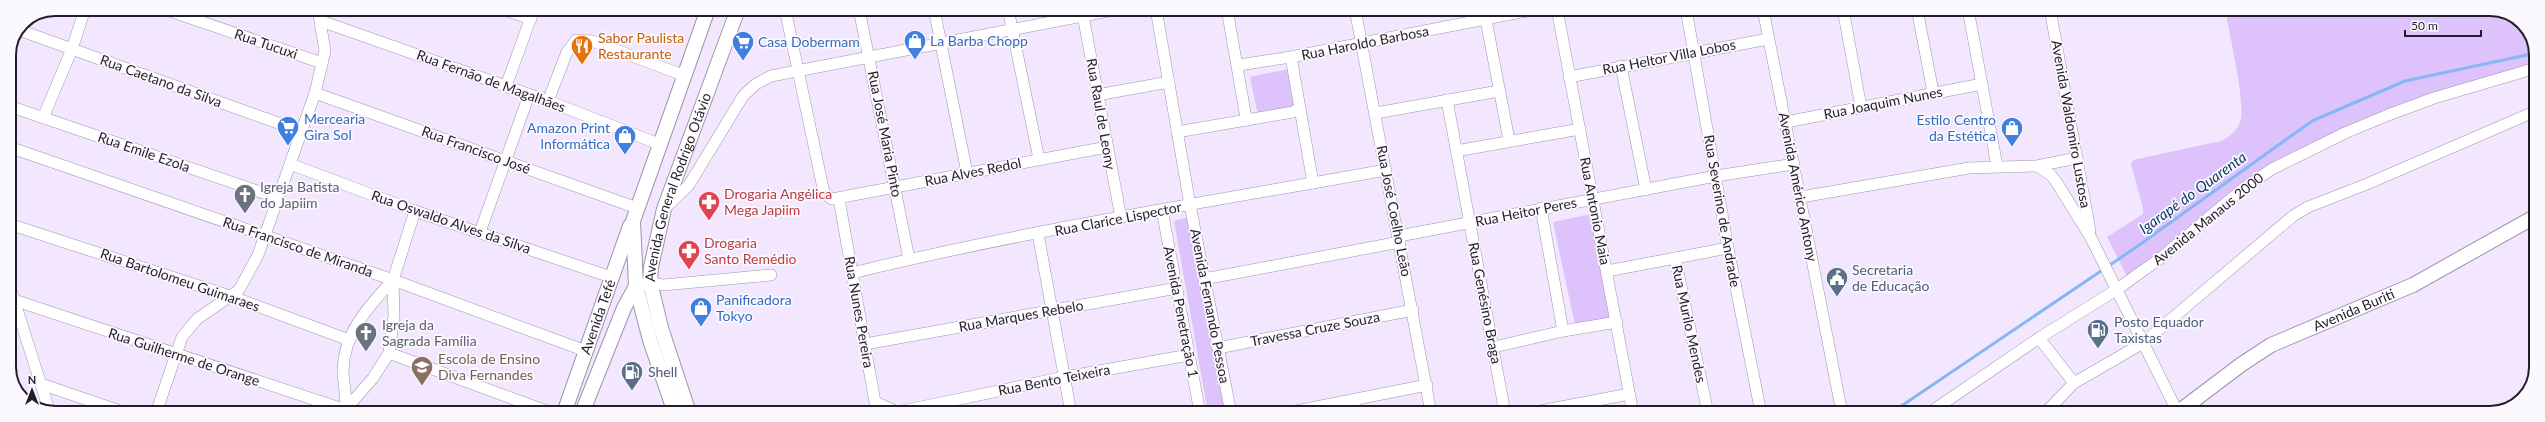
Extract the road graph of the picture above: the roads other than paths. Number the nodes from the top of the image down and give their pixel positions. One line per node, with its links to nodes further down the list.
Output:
1 (83, 16): 31 (street)
2 (189, 16): 35 (street, Rua Tucuxi)
3 (320, 16): 24 (street)
4 (532, 16): 44 (street)
5 (705, 16): 40 (main road, Avenida General Rodrigo Otávio)
6 (735, 16): 87 (main road, Avenida General Rodrigo Otávio)
7 (787, 16): 38 (street)
8 (860, 16): 33 (street, Rua José Maria Pinto)
9 (935, 16): 29 (street)
10 (1009, 16): 26 (street)
11 (1070, 16): 26 (street)
12 (1084, 16): 49 (street, Rua Raul de Leony)
13 (1157, 16): 42 (street, Avenida Fernando Pessoa)
14 (1228, 16): 36 (street)
15 (1356, 16): 30 (street, Rua José Coelho Leão)
16 (1505, 16): 25 (street, Rua Haroldo Barbosa)
17 (1558, 16): 41 (street, Rua Antonio Maia)
18 (1687, 16): 32 (street, Rua Severino de Andrade)
19 (1764, 16): 28 (street, Avenida Américo Antony)
20 (1844, 16): 52 (street)
21 (1918, 16): 46 (street)
22 (1969, 16): 43 (street)
23 (2051, 16): 68 (street, Avenida Waldomiro Lustosa)
24 (321, 20): 35 (street); 44 (street, Rua Fernão de Magalhães)
25 (1486, 20): 30 (street, Rua Haroldo Barbosa); 45 (street)
26 (1012, 30): 29 (street); 69 (street)
27 (24, 32): 31 (street, Rua Caetano da Silva)
28 (1768, 39): 32 (street, Rua Heltor Villa Lobos); 59 (street, Avenida Américo Antony)
29 (941, 44): 33 (street); 76 (street)
30 (1361, 44): 34 (street, Rua Haroldo Barbosa); 55 (street, Rua José Coelho Leão)
31 (72, 49): 57 (street); 61 (street, Rua Caetano da Silva)
32 (1694, 53): 37 (street, Rua Heltor Villa Lobos); 77 (street, Rua Severino de Andrade)
33 (869, 56): 38 (street); 79 (street, Rua José Maria Pinto)
34 (1291, 57): 36 (street, Rua Haroldo Barbosa); 54 (street)
35 (322, 63): 47 (street)
36 (1239, 65): 58 (street)
37 (1621, 66): 41 (street, Rua Heltor Villa Lobos); 80 (street)
38 (799, 70): 83 (street); 87 (street)
39 (2529, 70): 111 (street, Avenida Manaus 2000)
40 (683, 76): 51 (street); 64 (main road, Avenida General Rodrigo Otávio)
41 (1569, 77): 60 (street, Rua Antonio Maia)
42 (1169, 82): 49 (street); 62 (street, Avenida Fernando Pessoa)
43 (1982, 84): 46 (street, Rua Joaquim Nunes); 73 (street)
44 (506, 86): 48 (street, Rua Fernão de Magalhães)
45 (1499, 91): 50 (street); 63 (street)
46 (1933, 92): 52 (street, Rua Joaquim Nunes)
47 (315, 93): 61 (street); 70 (street, Rua Francisco José)
48 (529, 95): 51 (street, Rua Fernão de Magalhães); 70 (street)
49 (1097, 95): 65 (street, Rua Raul de Leony)
50 (1447, 100): 55 (street); 67 (street, Rua Genésino Braga)
51 (548, 101): 64 (street, Rua Fernão de Magalhães)
52 (1861, 107): 59 (street, Rua Joaquim Nunes)
53 (16, 108): 57 (street, Rua Emile Ezola)
54 (1298, 109): 58 (street); 78 (street)
55 (1376, 113): 75 (street, Rua José Coelho Leão)
56 (2529, 115): 122 (street)
57 (44, 118): 82 (street, Rua Emile Ezola)
58 (1246, 118): 62 (street)
59 (1786, 122): 72 (street, Avenida Américo Antony)
60 (1580, 129): 63 (street); 84 (street, Rua Antonio Maia)
61 (302, 132): 71 (street)
62 (1177, 132): 85 (street, Avenida Fernando Pessoa)
63 (1509, 140): 67 (street)
64 (659, 144): 90 (main road, Avenida General Rodrigo Otávio)
65 (1106, 147): 69 (street, Rua Alves Redol); 91 (street, Rua Raul de Leony)
66 (16, 149): 97 (street, Rua Francisco de Miranda)
67 (1456, 151): 93 (street, Rua Genésino Braga)
68 (2077, 158): 74 (street); 98 (street, Avenida Waldomiro Lustosa)
69 (1039, 159): 76 (street, Rua Alves Redol)
70 (507, 160): 90 (street, Rua Francisco José); 95 (street)
71 (290, 164): 82 (street); 89 (street, Rua Oswaldo Alves da Silva)
72 (1794, 164): 77 (street, Rua Heitor Peres); 81 (street, Avenida Américo Antony)
73 (1997, 166): 74 (street); 81 (street)
74 (2037, 166): 98 (street, Avenida Waldomiro Lustosa)
75 (1386, 170): 78 (street, Rua Clarice Lispector); 99 (street, Rua José Coelho Leão)
76 (967, 173): 79 (street, Rua Alves Redol)
77 (1716, 176): 80 (street, Rua Heitor Peres); 100 (street, Rua Severino de Andrade)
78 (1313, 183): 85 (street, Rua Clarice Lispector)
79 (896, 186): 83 (street, Rua Alves Redol); 102 (street, Rua José Maria Pinto)
80 (1646, 190): 84 (street, Rua Heitor Peres)
81 (1801, 197): 160 (street, Avenida Américo Antony)
82 (278, 198): 97 (street)
83 (839, 199): 104 (street, Rua Nunes Pereira)
84 (1592, 199): 86 (street, Rua Heitor Peres); 103 (street, Rua Antonio Maia)
85 (1190, 205): 88 (street, Rua Clarice Lispector); 107 (street, Avenida Fernando Pessoa)
86 (1541, 208): 93 (street, Rua Heitor Peres); 119 (street)
87 (664, 209): 109 (main road, Avenida General Rodrigo Otávio)
88 (1162, 210): 91 (street, Rua Clarice Lispector); 112 (street, Avenida Penetração 1)
89 (416, 211): 95 (street, Rua Oswaldo Alves da Silva); 108 (street)
90 (635, 214): 106 (main road, Avenida Tefé); 110 (main road, Avenida General Rodrigo Otávio)
91 (1121, 218): 96 (street, Rua Clarice Lispector)
92 (2529, 220): 164 (main road, Avenida Buriti)
93 (1470, 223): 99 (street, Rua Heitor Peres); 124 (street, Rua Genésino Braga)
94 (16, 226): 113 (street, Rua Bartolomeu Guimaraes)
95 (480, 232): 106 (street, Rua Oswaldo Alves da Silva)
96 (1038, 234): 102 (street, Rua Clarice Lispector); 116 (street)
97 (265, 236): 108 (street, Rua Francisco de Miranda); 113 (street)
98 (2091, 238): 111 (street, Avenida Waldomiro Lustosa)
99 (1399, 239): 107 (street, Rua Heitor Peres); 117 (street, Rua José Coelho Leão)
100 (1728, 248): 101 (street); 159 (street, Rua Severino de Andrade)
101 (1675, 258): 103 (street); 158 (street, Rua Murilo Mendes)
102 (909, 259): 104 (street, Rua Clarice Lispector)
103 (1607, 271): 118 (street, Rua Antonio Maia)
104 (852, 273): 123 (street, Rua Nunes Pereira)
105 (771, 275): 109 (street)
106 (611, 277): 126 (main road, Avenida Tefé)
107 (1204, 279): 125 (street, Avenida Fernando Pessoa)
108 (393, 280): 121 (street); 126 (street, Rua Francisco de Miranda); 127 (street)
109 (650, 282): 110 (main road, Avenida Tefé); 146 (main road, Avenida General Rodrigo Otávio)
110 (636, 286): 144 (main road, Avenida Tefé); 145 (main road, Avenida General Rodrigo Otávio)
111 (2114, 286): 120 (street, Avenida Manaus 2000); 122 (street, Avenida Waldomiro Lustosa)
112 (1177, 288): 116 (street, Rua Marques Rebelo); 129 (street, Avenida Penetração 1)
113 (230, 296): 121 (street, Rua Bartolomeu Guimaraes); 128 (street)
114 (16, 301): 128 (street, Rua Guilherme de Orange)
115 (16, 306): 132 (street)
116 (1053, 310): 123 (street, Rua Marques Rebelo); 130 (street)
117 (1413, 310): 125 (street, Travessa Cruze Souza); 133 (street, Rua José Coelho Leão)
118 (1617, 322): 119 (street); 134 (street, Rua Antonio Maia)
119 (1563, 331): 124 (street)
120 (2039, 338): 131 (street); 161 (street, Avenida Manaus 2000)
121 (349, 340): 140 (street)
122 (2143, 343): 131 (street); 163 (street, Avenida Waldomiro Lustosa)
123 (865, 344): 147 (street, Rua Nunes Pereira)
124 (1494, 347): 155 (street, Rua Genésino Braga)
125 (1218, 348): 151 (street, Avenida Fernando Pessoa)
126 (586, 351): 143 (main road, Avenida Tefé)
127 (389, 353): 141 (street); 142 (street)
128 (175, 354): 138 (street); 139 (street, Rua Guilherme de Orange)
129 (1189, 355): 130 (street, Rua Bento Teixeira); 150 (street, Avenida Penetração 1)
130 (1065, 377): 148 (street, Rua Bento Teixeira); 149 (street)
131 (2074, 383): 162 (street)
132 (41, 384): 136 (street); 137 (street)
133 (1427, 385): 135 (street); 154 (street, Rua José Coelho Leão)
134 (1629, 394): 156 (street); 157 (street, Rua Antonio Maia)
135 (1353, 400): 152 (street); 153 (street)
136 (48, 406)
137 (105, 406)
138 (158, 406)
139 (334, 406)
140 (348, 406)
141 (353, 406)
142 (533, 406)
143 (566, 406)
144 (585, 406)
145 (673, 406)
146 (687, 406)
147 (876, 406)
148 (926, 406)
149 (1071, 406)
150 (1199, 406)
151 (1230, 406)
152 (1322, 406)
153 (1354, 406)
154 (1430, 406)
155 (1504, 406)
156 (1566, 406)
157 (1632, 406)
158 (1707, 406)
159 (1761, 406)
160 (1841, 406)
161 (1940, 406)
162 (2052, 406)
163 (2174, 406)
164 (2186, 406)

